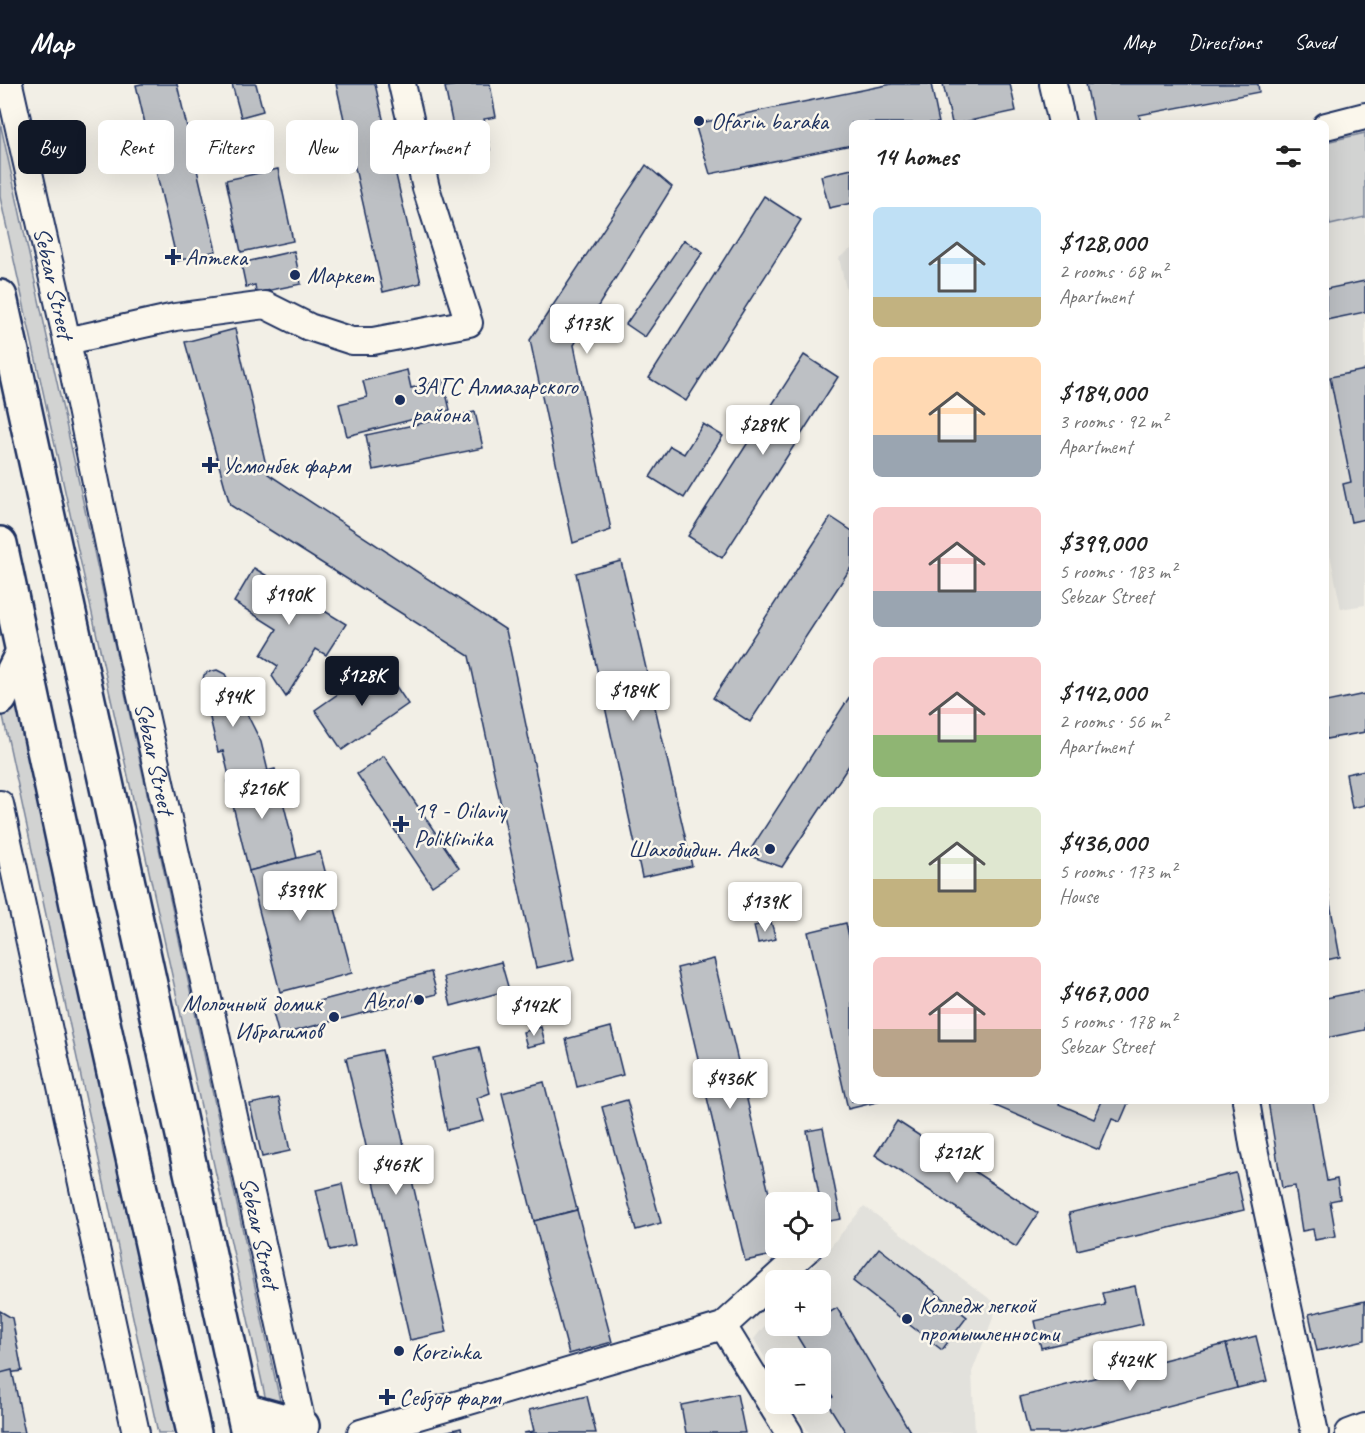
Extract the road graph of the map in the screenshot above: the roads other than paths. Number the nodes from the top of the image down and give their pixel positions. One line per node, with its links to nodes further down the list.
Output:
1 (9, 84): 8 (street, Sebzar Street)
2 (402, 84): 8 (street)
3 (1053, 84): 5 (street)
4 (1365, 116): 6 (street)
5 (1061, 120)
6 (1329, 125)
7 (0, 297): 9 (main road)
8 (67, 341): 19 (street, Sebzar Street)
9 (11, 399): 17 (main road)
10 (0, 544): 11 (main road)
11 (23, 652): 12 (main road); 21 (main road)
12 (0, 698)
13 (0, 804): 20 (street)
14 (1246, 1104): 24 (street)
15 (798, 1258): 16 (street)
16 (723, 1326): 22 (street); 23 (street)
17 (245, 1427): 19 (main road)
18 (1365, 1427): 25 (street)
19 (303, 1429)
20 (136, 1433)
21 (194, 1433)
22 (361, 1433)
23 (789, 1433)
24 (1316, 1433)
25 (1349, 1433)

